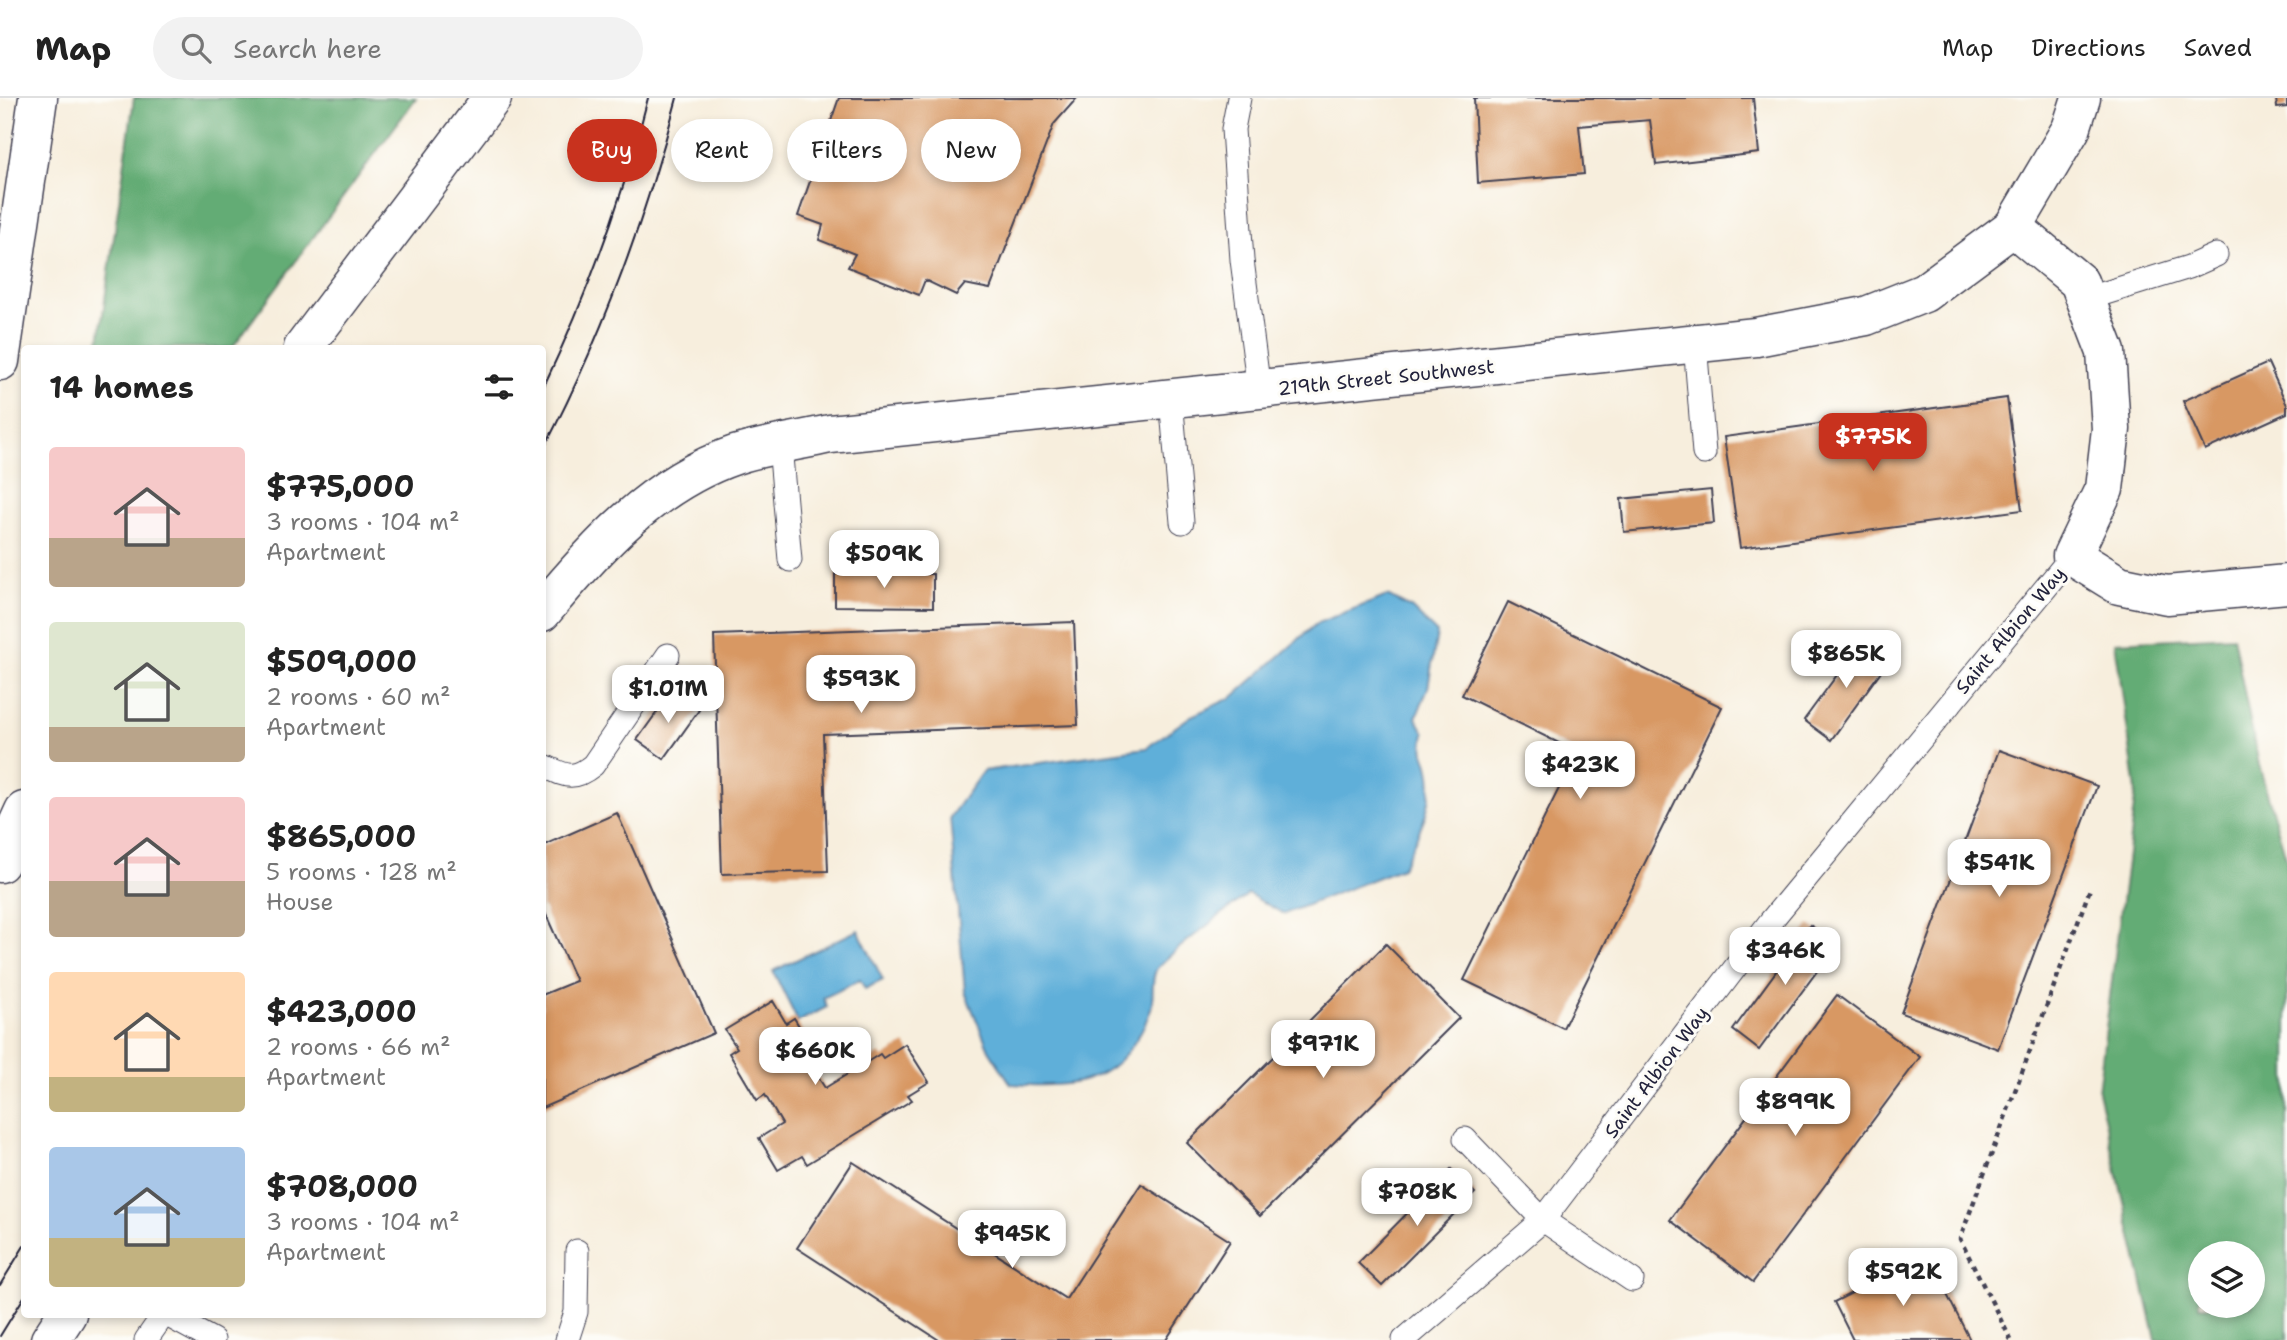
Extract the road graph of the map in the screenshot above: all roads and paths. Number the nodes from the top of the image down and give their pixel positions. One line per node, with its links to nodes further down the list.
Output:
1 (38, 98): 10 (main road)
2 (492, 98): 9 (main road)
3 (1239, 98): 11 (lane)
4 (2081, 98): 5 (main road)
5 (2013, 227): 7 (main road); 8 (main road, 219th Street Southwest)
6 (2216, 255): 7 (lane)
7 (2086, 299): 16 (main road)
8 (1695, 344): 11 (main road, 219th Street Southwest); 14 (lane)
9 (305, 345)
10 (0, 361)
11 (1259, 390): 12 (main road, 219th Street Southwest)
12 (1171, 399): 13 (main road, 219th Street Southwest); 15 (lane)
13 (780, 445): 17 (lane); 19 (main road, 219th Street Southwest)
14 (1704, 453)
15 (1182, 522)
16 (2072, 556): 18 (main road); 26 (lane, Saint Albion Way)
17 (790, 560)
18 (2287, 583)
19 (546, 607)
20 (668, 655): 21 (lane)
21 (546, 767)
22 (21, 818): 23 (main road)
23 (0, 863)
24 (2090, 889): 37 (path)
25 (1465, 1139): 26 (lane)
26 (1543, 1220): 28 (lane); 36 (lane, Saint Albion Way)
27 (577, 1251): 35 (lane)
28 (1632, 1280)
29 (64, 1318): 32 (main road)
30 (162, 1318): 33 (lane)
31 (172, 1318): 34 (lane)
32 (50, 1340)
33 (146, 1340)
34 (213, 1340)
35 (567, 1340)
36 (1404, 1340)
37 (2011, 1340)

